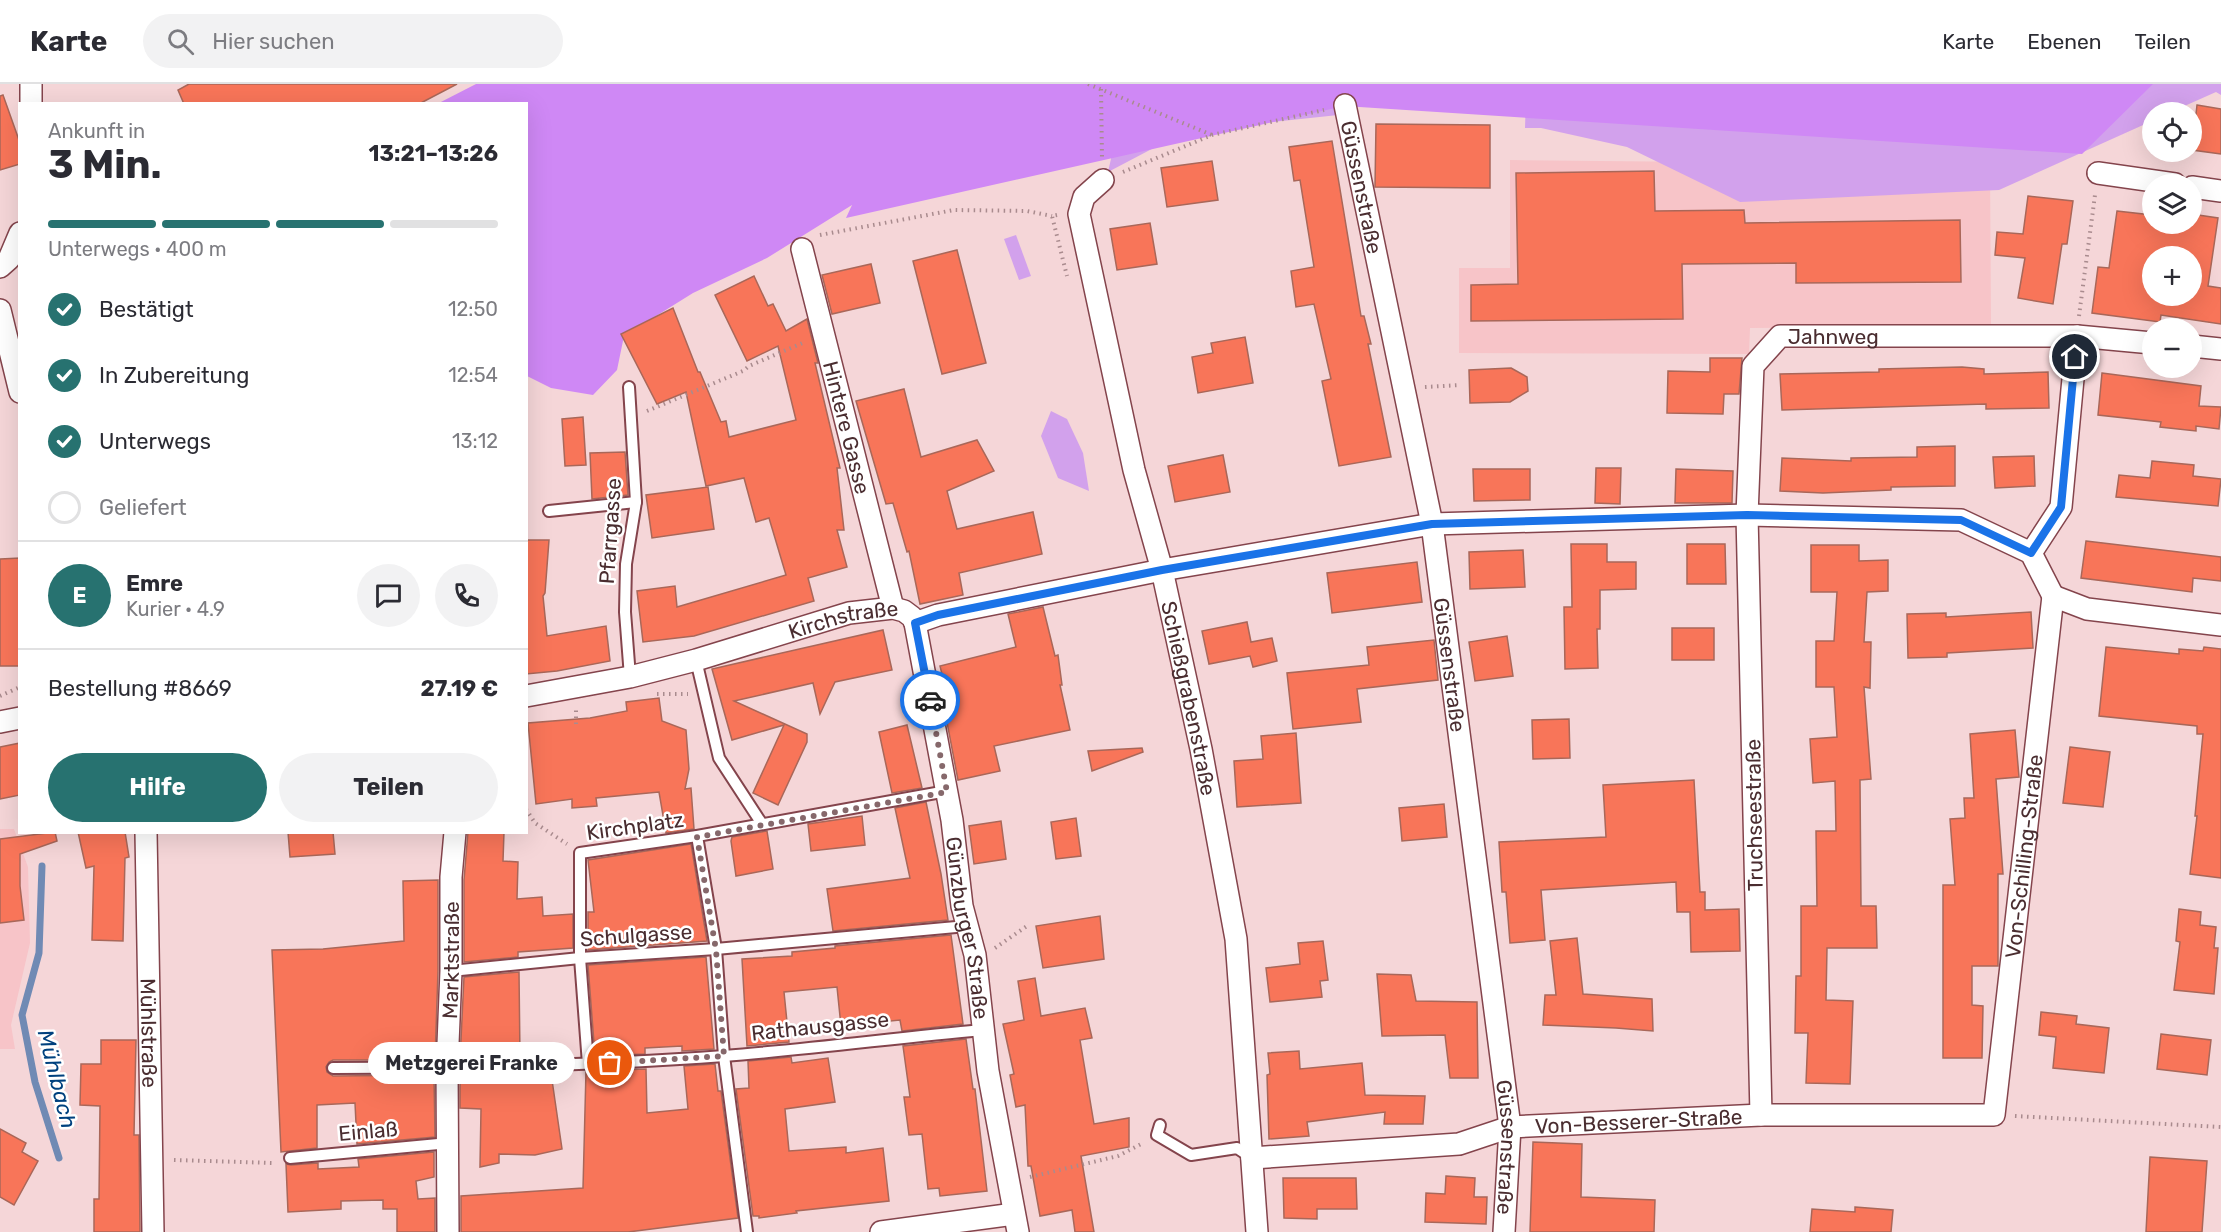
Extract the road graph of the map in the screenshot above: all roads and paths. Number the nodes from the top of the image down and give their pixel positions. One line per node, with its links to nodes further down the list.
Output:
1 (31, 84): 4 (street)
2 (1088, 84): 3 (path)
3 (1101, 89): 6 (path); 8 (path)
4 (31, 102)
5 (1345, 105): 6 (path); 27 (street, Güssenstraße)
6 (1212, 135): 8 (path)
7 (2098, 174): 9 (street); 20 (path)
8 (1103, 180): 12 (street)
9 (2142, 180)
10 (2202, 188): 11 (street)
11 (2221, 191)
12 (1079, 214): 13 (path); 34 (street, Schießgrabenstraße)
13 (1052, 216): 15 (path); 17 (path)
14 (18, 238): 16 (street)
15 (802, 249): 19 (street, Hintere Gasse)
16 (0, 267)
17 (1069, 281)
18 (0, 310): 24 (street)
19 (822, 335): 28 (path); 36 (street, Hintere Gasse)
20 (2077, 336): 21 (street, Jahnweg); 31 (street, Jahnweg); 33 (street)
21 (2142, 342)
22 (2202, 347): 23 (street)
23 (2221, 349)
24 (18, 384)
25 (1460, 385): 27 (path)
26 (629, 387): 28 (lane, Pfarrgasse)
27 (1404, 388): 32 (street, Güssenstraße)
28 (632, 415): 29 (lane, Pfarrgasse)
29 (636, 502): 30 (lane); 40 (lane, Pfarrgasse)
30 (549, 512)
31 (1747, 515): 32 (street, Kirchstraße); 33 (street, Kirchstraße); 64 (street, Truchseestraße)
32 (1432, 524): 34 (street, Kirchstraße); 66 (street, Güssenstraße)
33 (2031, 553): 35 (street)
34 (1162, 570): 37 (street, Kirchstraße); 71 (street, Schießgrabenstraße)
35 (2053, 596): 38 (street); 65 (street, Von-Schilling-Straße)
36 (893, 608): 37 (street, Kirchstraße); 39 (street, Kirchstraße)
37 (915, 623): 46 (street, Günzburger Straße)
38 (2221, 624)
39 (696, 660): 40 (street, Kirchstraße); 48 (lane)
40 (630, 677): 43 (street, Kirchstraße)
41 (18, 688): 42 (path)
42 (0, 696)
43 (528, 696)
44 (18, 718): 45 (street)
45 (0, 722)
46 (947, 792): 48 (lane, Kirchplatz); 53 (street, Günzburger Straße)
47 (528, 811): 52 (path)
48 (762, 824): 51 (lane, Kirchplatz)
49 (146, 834): 76 (street, Mühlstraße)
50 (455, 834): 58 (street, Marktstraße)
51 (697, 837): 52 (lane, Kirchplatz); 55 (lane)
52 (580, 853): 57 (lane, Kirchplatz)
53 (967, 926): 55 (lane, Schulgasse); 56 (street, Günzburger Straße)
54 (1027, 926): 56 (path)
55 (716, 950): 57 (lane, Schulgasse); 60 (lane)
56 (975, 955): 59 (street, Günzburger Straße)
57 (580, 958): 58 (lane, Schulgasse); 61 (lane, Kirchplatz)
58 (451, 971): 63 (street, Marktstraße)
59 (982, 1030): 60 (lane, Rathausgasse); 74 (street, Günzburger Straße)
60 (724, 1056): 61 (lane, Rathausgasse); 78 (lane)
61 (588, 1064): 63 (lane, Rathausgasse)
62 (333, 1068): 63 (lane)
63 (447, 1068): 69 (street, Marktstraße)
64 (1761, 1115): 65 (street, Von-Besserer-Straße); 66 (street, Von-Besserer-Straße)
65 (1994, 1115): 67 (path)
66 (1510, 1127): 71 (street, Von-Besserer-Straße); 81 (street, Güssenstraße)
67 (2221, 1127)
68 (1158, 1130): 71 (lane); 74 (path)
69 (449, 1143): 70 (lane, Einlaß); 77 (street, Marktstraße)
70 (290, 1158)
71 (1252, 1158): 80 (street, Schießgrabenstraße)
72 (188, 1161): 73 (path)
73 (278, 1163)
74 (1009, 1182): 75 (street, Günzburger Straße)
75 (1016, 1223): 79 (street)
76 (153, 1232)
77 (448, 1232)
78 (747, 1232)
79 (881, 1232)
80 (1257, 1232)
81 (1504, 1232)

